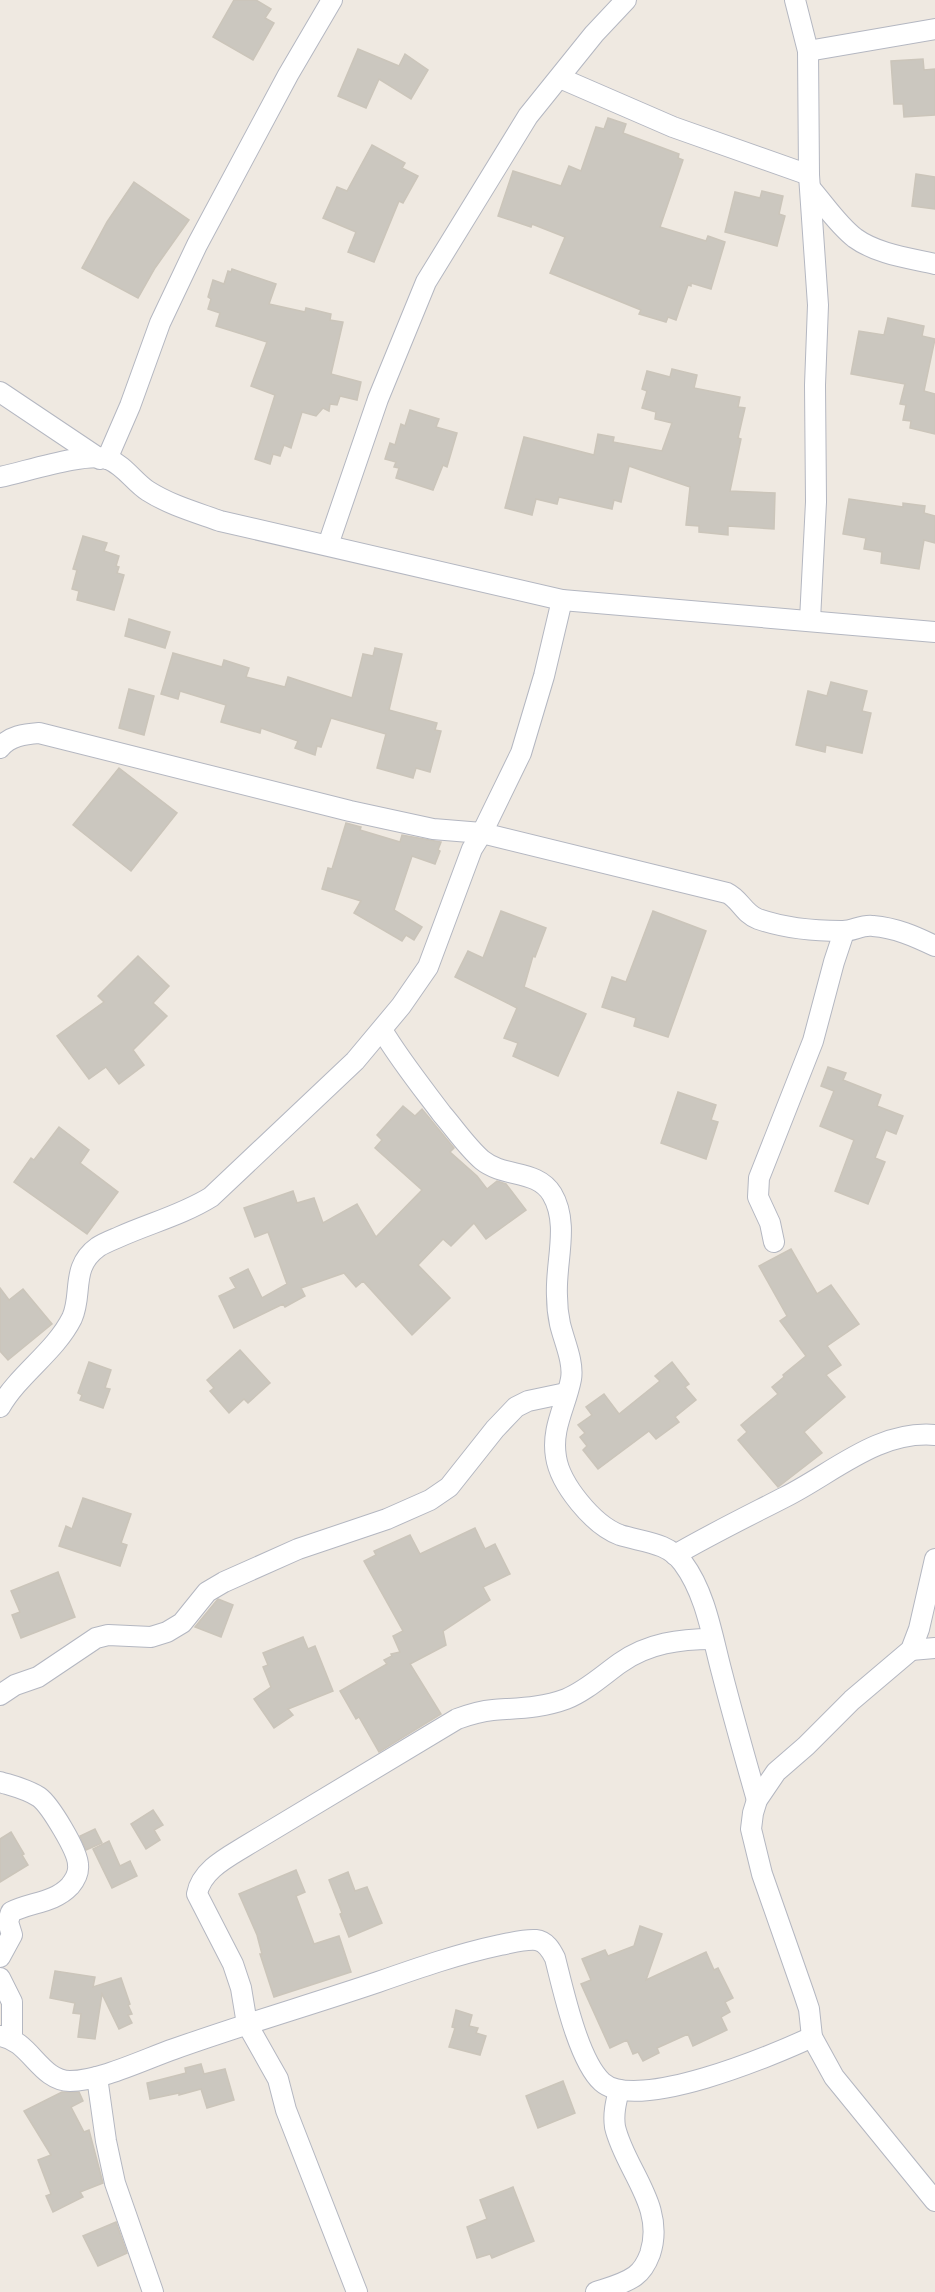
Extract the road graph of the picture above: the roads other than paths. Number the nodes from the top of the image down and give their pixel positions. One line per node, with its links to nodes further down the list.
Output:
1 (332, 0): 10 (street)
2 (626, 0): 6 (street)
3 (795, 0): 5 (street)
4 (935, 28): 5 (street)
5 (808, 51): 7 (street)
6 (560, 78): 7 (street); 12 (street)
7 (810, 182): 8 (street); 14 (street)
8 (935, 264)
9 (0, 393): 10 (street)
10 (104, 459): 11 (street); 12 (street)
11 (0, 477)
12 (328, 545): 13 (street)
13 (562, 600): 14 (street); 17 (street)
14 (810, 620): 15 (street)
15 (935, 632)
16 (0, 748): 17 (street)
17 (482, 833): 18 (street); 20 (street)
18 (844, 932): 19 (street); 21 (street)
19 (935, 946)
20 (381, 1030): 22 (street); 23 (street)
21 (774, 1242)
22 (566, 1393): 25 (street); 30 (street)
23 (0, 1407)
24 (935, 1435): 25 (street)
25 (675, 1555): 27 (street)
26 (935, 1559): 29 (street)
27 (713, 1639): 32 (street); 35 (street)
28 (935, 1648): 29 (street)
29 (911, 1650): 32 (street)
30 (0, 1695)
31 (0, 1782): 33 (street)
32 (758, 1800): 37 (street)
33 (0, 1957)
34 (0, 1978): 36 (street)
35 (247, 2024): 38 (street); 39 (street); 42 (street)
36 (6, 2037): 38 (street)
37 (812, 2037): 39 (street); 40 (street)
38 (97, 2077): 41 (street)
39 (619, 2090): 43 (street)
40 (935, 2201)
41 (153, 2292)
42 (357, 2292)
43 (596, 2292)

